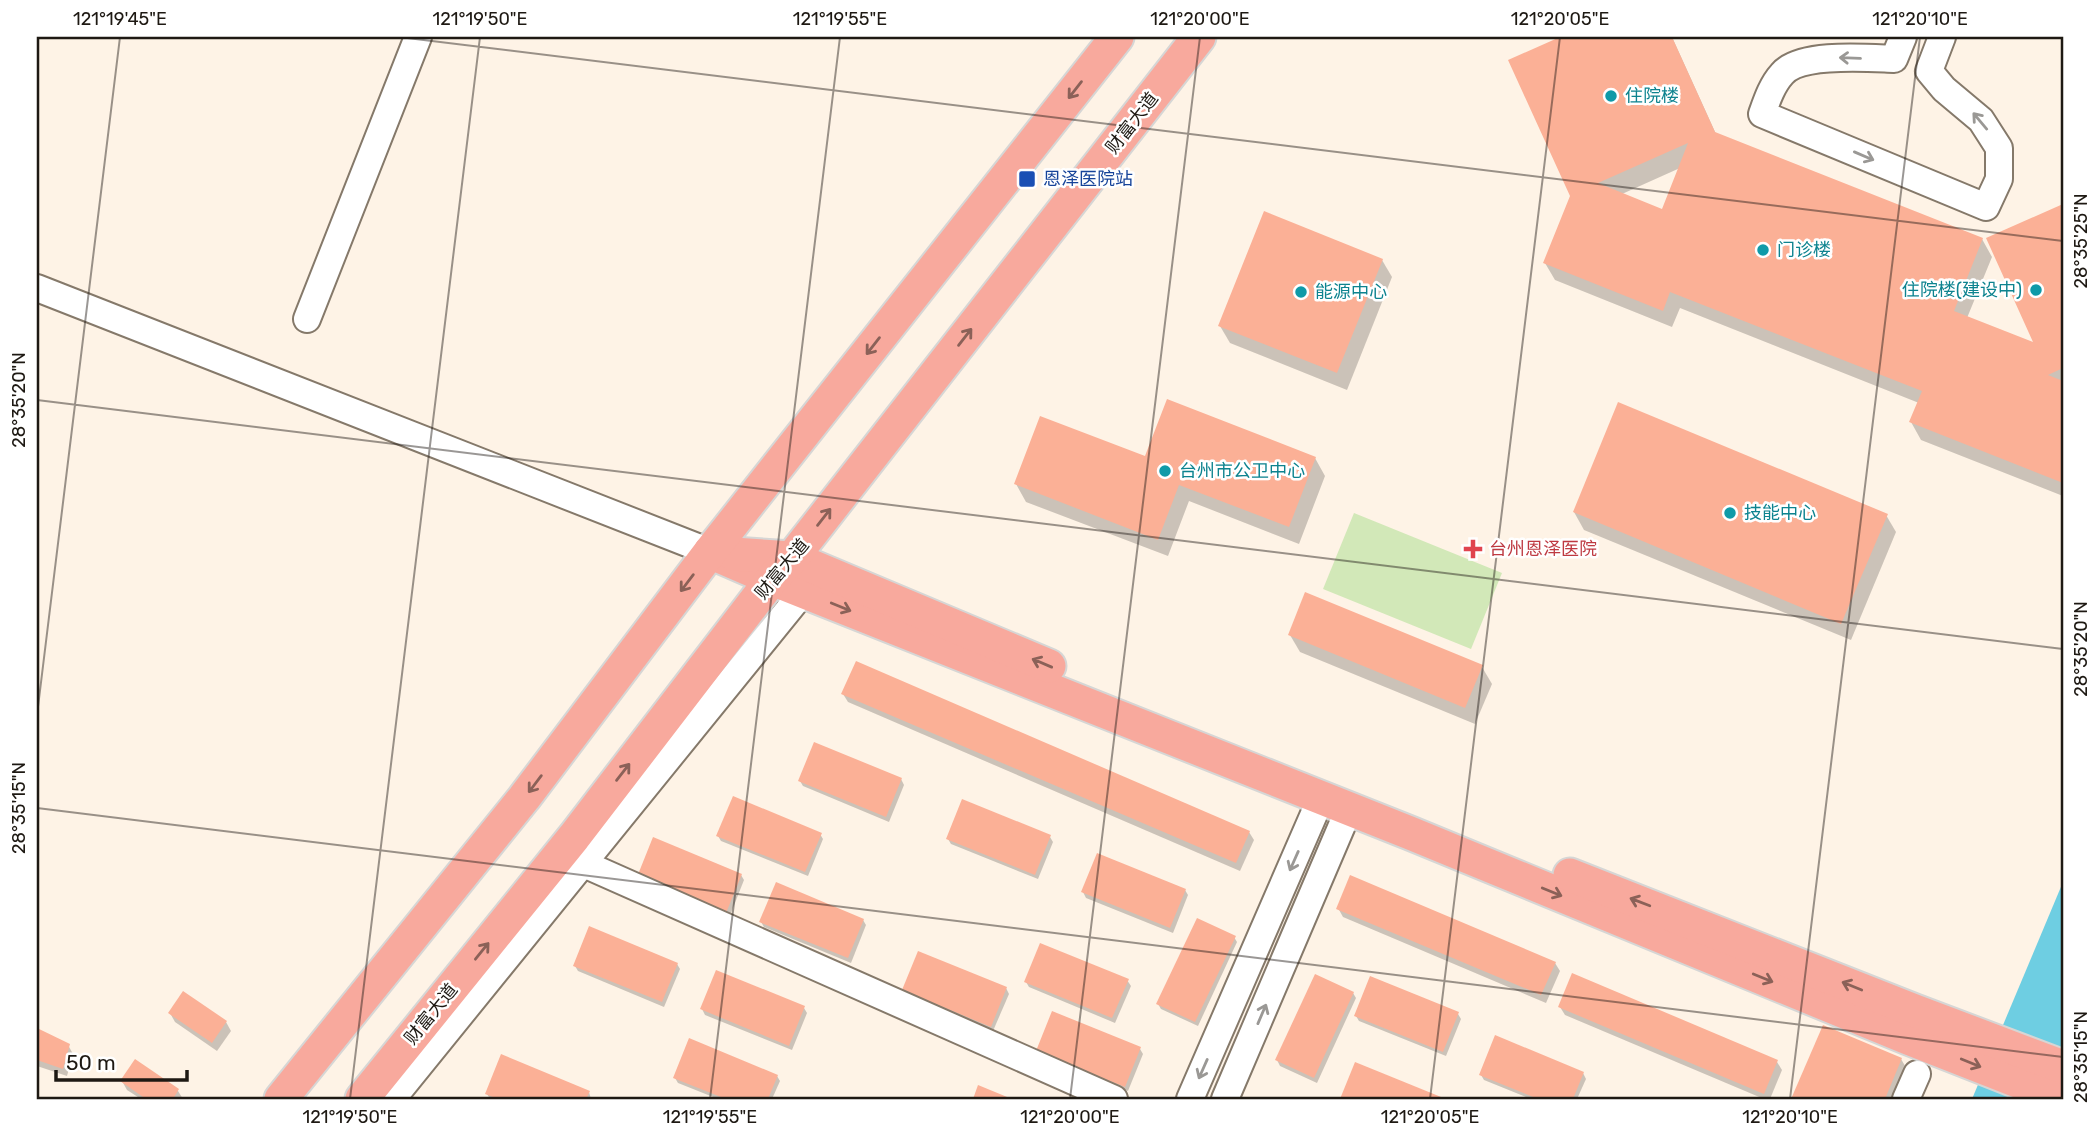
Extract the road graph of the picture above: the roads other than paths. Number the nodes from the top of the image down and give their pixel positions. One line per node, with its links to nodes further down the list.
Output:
1 (418, 37): 7 (street)
2 (1117, 37): 8 (main road, one-way to 8)
3 (1199, 37): 9 (main road, 财富大道, one-way to 3)
4 (1903, 37): 5 (street, one-way to 5)
5 (1942, 37)
6 (37, 288): 8 (street)
7 (307, 319)
8 (710, 552): 9 (main road); 16 (main road, one-way to 16)
9 (782, 569): 10 (main road); 13 (main road, one-way to 9); 17 (main road, 财富大道, one-way to 9)
10 (803, 592): 11 (main road, one-way to 11); 12 (street)
11 (1335, 804): 13 (main road, one-way to 13); 20 (street, one-way to 20); 21 (street, one-way to 11)
12 (584, 864): 18 (street); 19 (street)
13 (1912, 1025): 14 (main road); 23 (main road, one-way to 23)
14 (2063, 1067)
15 (1917, 1074): 22 (street)
16 (281, 1099)
17 (362, 1099)
18 (392, 1099)
19 (1114, 1099)
20 (1190, 1099)
21 (1225, 1099)
22 (1906, 1099)
23 (2063, 1099)

